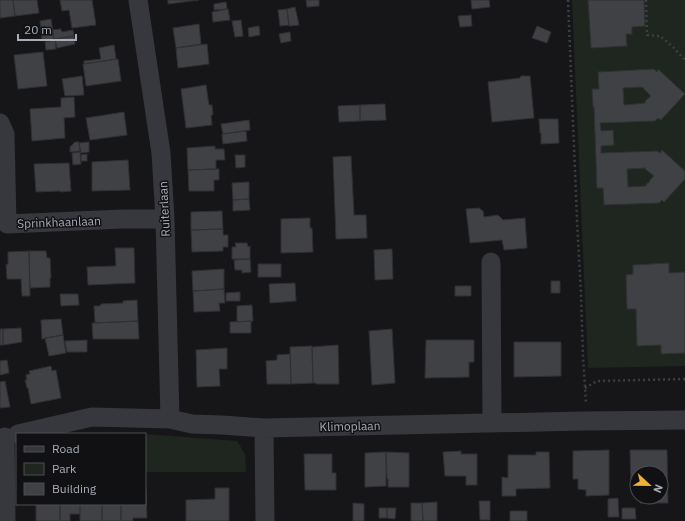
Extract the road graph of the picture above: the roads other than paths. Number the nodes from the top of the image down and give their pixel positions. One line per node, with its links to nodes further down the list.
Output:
1 (138, 0): 3 (street, Ruiterlaan)
2 (0, 123): 4 (street, Sprinkhaanlaan)
3 (165, 219): 4 (street, Sprinkhaanlaan); 6 (street, Ruiterlaan)
4 (4, 224)
5 (491, 262): 8 (street)
6 (170, 419): 9 (street, Klimoplaan); 10 (street, Klimoplaan)
7 (685, 420): 8 (street, Klimoplaan)
8 (492, 423): 9 (street, Klimoplaan)
9 (264, 428): 13 (street)
10 (23, 433)
11 (10, 436): 12 (street)
12 (6, 521)
13 (265, 521)

